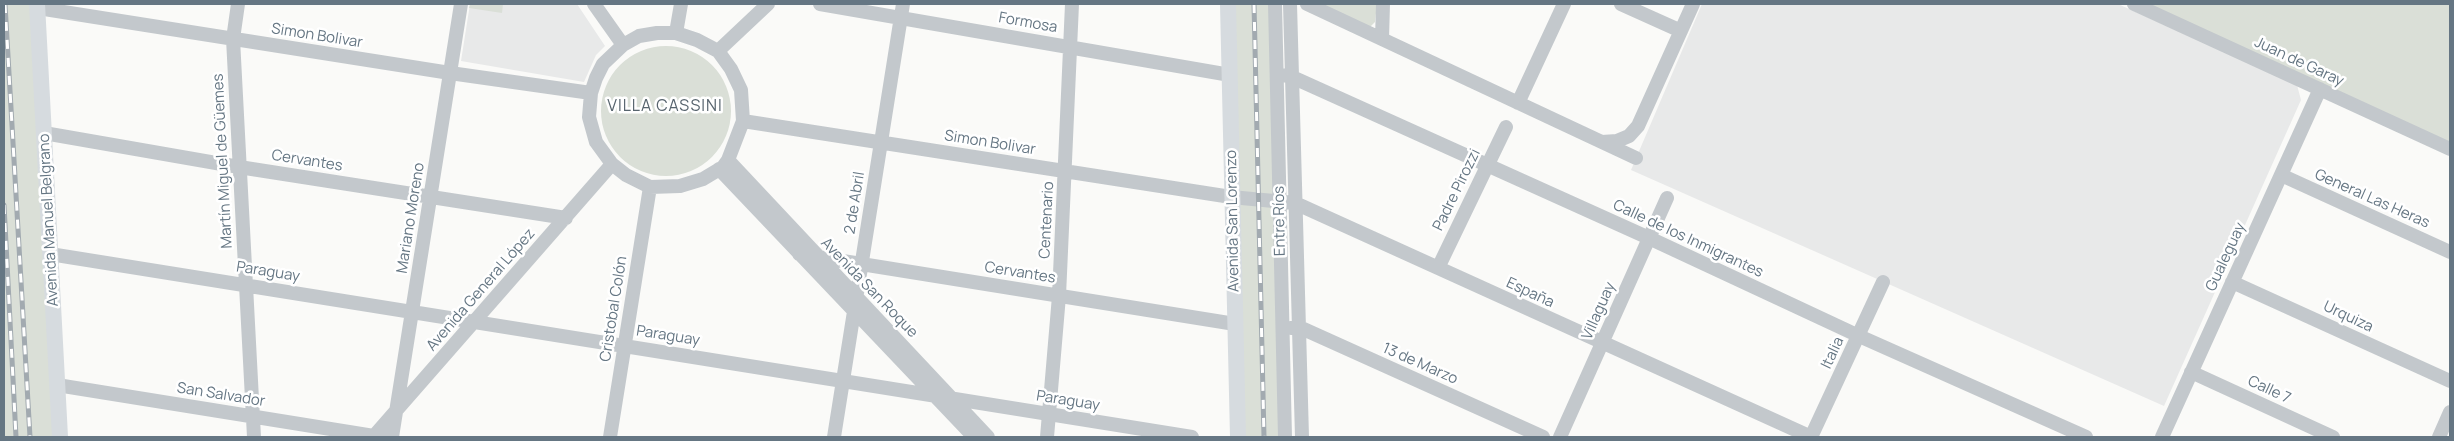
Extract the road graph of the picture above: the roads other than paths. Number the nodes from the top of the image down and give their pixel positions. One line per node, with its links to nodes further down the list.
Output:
1 (238, 4): 21 (street, Martín Miguel de Güemes)
2 (461, 4): 26 (street, Mariano Moreno)
3 (594, 4): 23 (street)
4 (681, 4): 20 (street)
5 (768, 4): 25 (street)
6 (820, 4): 18 (street, Formosa)
7 (1072, 4): 24 (street, Centenario)
8 (1228, 4): 27 (main road, Avenida San Lorenzo)
9 (1275, 4): 28 (street, Entre Ríos)
10 (1290, 4): 29 (street, Entre Ríos)
11 (1307, 4): 22 (street)
12 (1383, 4): 22 (street)
13 (1564, 4): 32 (street)
14 (1621, 4): 19 (street)
15 (1693, 4): 19 (street)
16 (2134, 4): 30 (street, Juan de Garay)
17 (38, 6): 21 (street, Simon Bolivar); 35 (main road, Avenida Manuel Belgrano)
18 (902, 11): 24 (street, Formosa); 36 (street, 2 de Abril)
19 (1681, 32): 37 (street)
20 (676, 33): 23 (street); 25 (street)
21 (232, 39): 26 (street, Simon Bolivar); 43 (street, Martín Miguel de Güemes)
22 (1382, 39): 32 (street)
23 (623, 45): 31 (street)
24 (1071, 47): 27 (street, Formosa); 44 (street, Centenario)
25 (718, 52): 33 (street)
26 (450, 73): 31 (street, Simon Bolivar); 47 (street, Mariano Moreno)
27 (1230, 74): 48 (main road, Avenida San Lorenzo)
28 (1277, 74): 29 (street, Calle de los Inmigrantes); 50 (street, Entre Ríos)
29 (1292, 77): 42 (street, Calle de los Inmigrantes); 51 (street, Entre Ríos)
30 (2320, 90): 38 (street, Juan de Garay); 45 (street, Gualeguay)
31 (591, 93): 40 (street)
32 (1518, 103): 37 (street)
33 (743, 121): 36 (street, Simon Bolivar); 41 (street)
34 (1506, 127): 42 (street, Padre Pirozzi)
35 (44, 133): 43 (street, Cervantes); 55 (main road, Avenida Manuel Belgrano)
36 (881, 142): 44 (street, Simon Bolivar); 58 (street, 2 de Abril)
37 (1601, 142): 39 (street)
38 (2450, 149)
39 (1636, 158)
40 (612, 164): 46 (street); 52 (street, Avenida General López)
41 (724, 165): 46 (street); 56 (street, Avenida San Roque); 57 (street, Avenida San Roque)
42 (1487, 166): 53 (street, Calle de los Inmigrantes); 59 (street, Padre Pirozzi)
43 (239, 167): 47 (street, Cervantes); 62 (street, Martín Miguel de Güemes)
44 (1066, 171): 48 (street, Simon Bolivar); 63 (street, Centenario)
45 (2281, 175): 54 (street, General Las Heras); 61 (street, Gualeguay)
46 (650, 187): 72 (street, Cristobal Colón)
47 (431, 196): 52 (street, Cervantes); 65 (street, Mariano Moreno)
48 (1232, 197): 50 (street, España); 67 (main road, Avenida San Lorenzo)
49 (1667, 198): 53 (street, Villaguay)
50 (1280, 200): 51 (street, España); 69 (street, Entre Ríos)
51 (1296, 203): 59 (street, España); 68 (street, Entre Ríos)
52 (566, 218): 66 (street, Avenida General López)
53 (1649, 238): 70 (street, Calle de los Inmigrantes); 71 (street, Villaguay)
54 (2450, 252)
55 (50, 254): 62 (street, Paraguay); 76 (main road, Avenida Manuel Belgrano)
56 (799, 254): 57 (street, Cervantes); 64 (street, Avenida San Roque)
57 (817, 257): 58 (street, Cervantes); 64 (street, Avenida San Roque)
58 (862, 264): 63 (street, Cervantes); 64 (street, 2 de Abril)
59 (1438, 268): 71 (street, España)
60 (1883, 282): 70 (street, Italia)
61 (2232, 282): 73 (street, Gualeguay); 75 (street, Urquiza)
62 (246, 285): 65 (street, Paraguay); 82 (street, Martín Miguel de Güemes)
63 (1059, 296): 67 (street, Cervantes); 81 (street, Centenario)
64 (855, 305): 74 (street, 2 de Abril); 77 (street, Avenida San Roque); 78 (street, Avenida San Roque)
65 (413, 312): 66 (street, Paraguay); 80 (street, Mariano Moreno)
66 (474, 322): 72 (street, Paraguay); 80 (street, Avenida General López)
67 (1235, 324): 93 (main road, Avenida San Lorenzo)
68 (1299, 327): 69 (street, 13 de Marzo); 95 (street, Entre Ríos); 96 (street, 13 de Marzo)
69 (1283, 328): 94 (street, Entre Ríos)
70 (1859, 336): 98 (street, Italia); 99 (street, Calle de los Inmigrantes)
71 (1602, 343): 97 (street, Villaguay); 98 (street, España)
72 (625, 346): 74 (street, Paraguay); 87 (street, Cristobal Colón)
73 (2191, 372): 100 (street, Gualeguay); 101 (street, Calle 7)
74 (843, 381): 77 (street, Paraguay); 88 (street, 2 de Abril)
75 (2450, 381)
76 (57, 385): 82 (street, San Salvador); 83 (main road, Avenida Manuel Belgrano)
77 (935, 396): 78 (street, Paraguay); 89 (street, Avenida San Roque)
78 (953, 399): 81 (street, Paraguay); 90 (street, Avenida San Roque)
79 (2450, 412): 102 (street)
80 (396, 413): 85 (street, Avenida General López); 86 (street, Mariano Moreno)
81 (1051, 414): 91 (street, Centenario); 92 (street, Paraguay)
82 (253, 416): 84 (street, Martín Miguel de Güemes); 85 (street, San Salvador)
83 (60, 437)
84 (254, 437)
85 (376, 437)
86 (392, 437)
87 (610, 437)
88 (834, 437)
89 (974, 437)
90 (988, 437)
91 (1047, 437)
92 (1192, 437)
93 (1238, 437)
94 (1285, 437)
95 (1302, 437)
96 (1543, 437)
97 (1560, 437)
98 (1811, 437)
99 (2086, 437)
100 (2162, 437)
101 (2333, 437)
102 (2439, 437)

